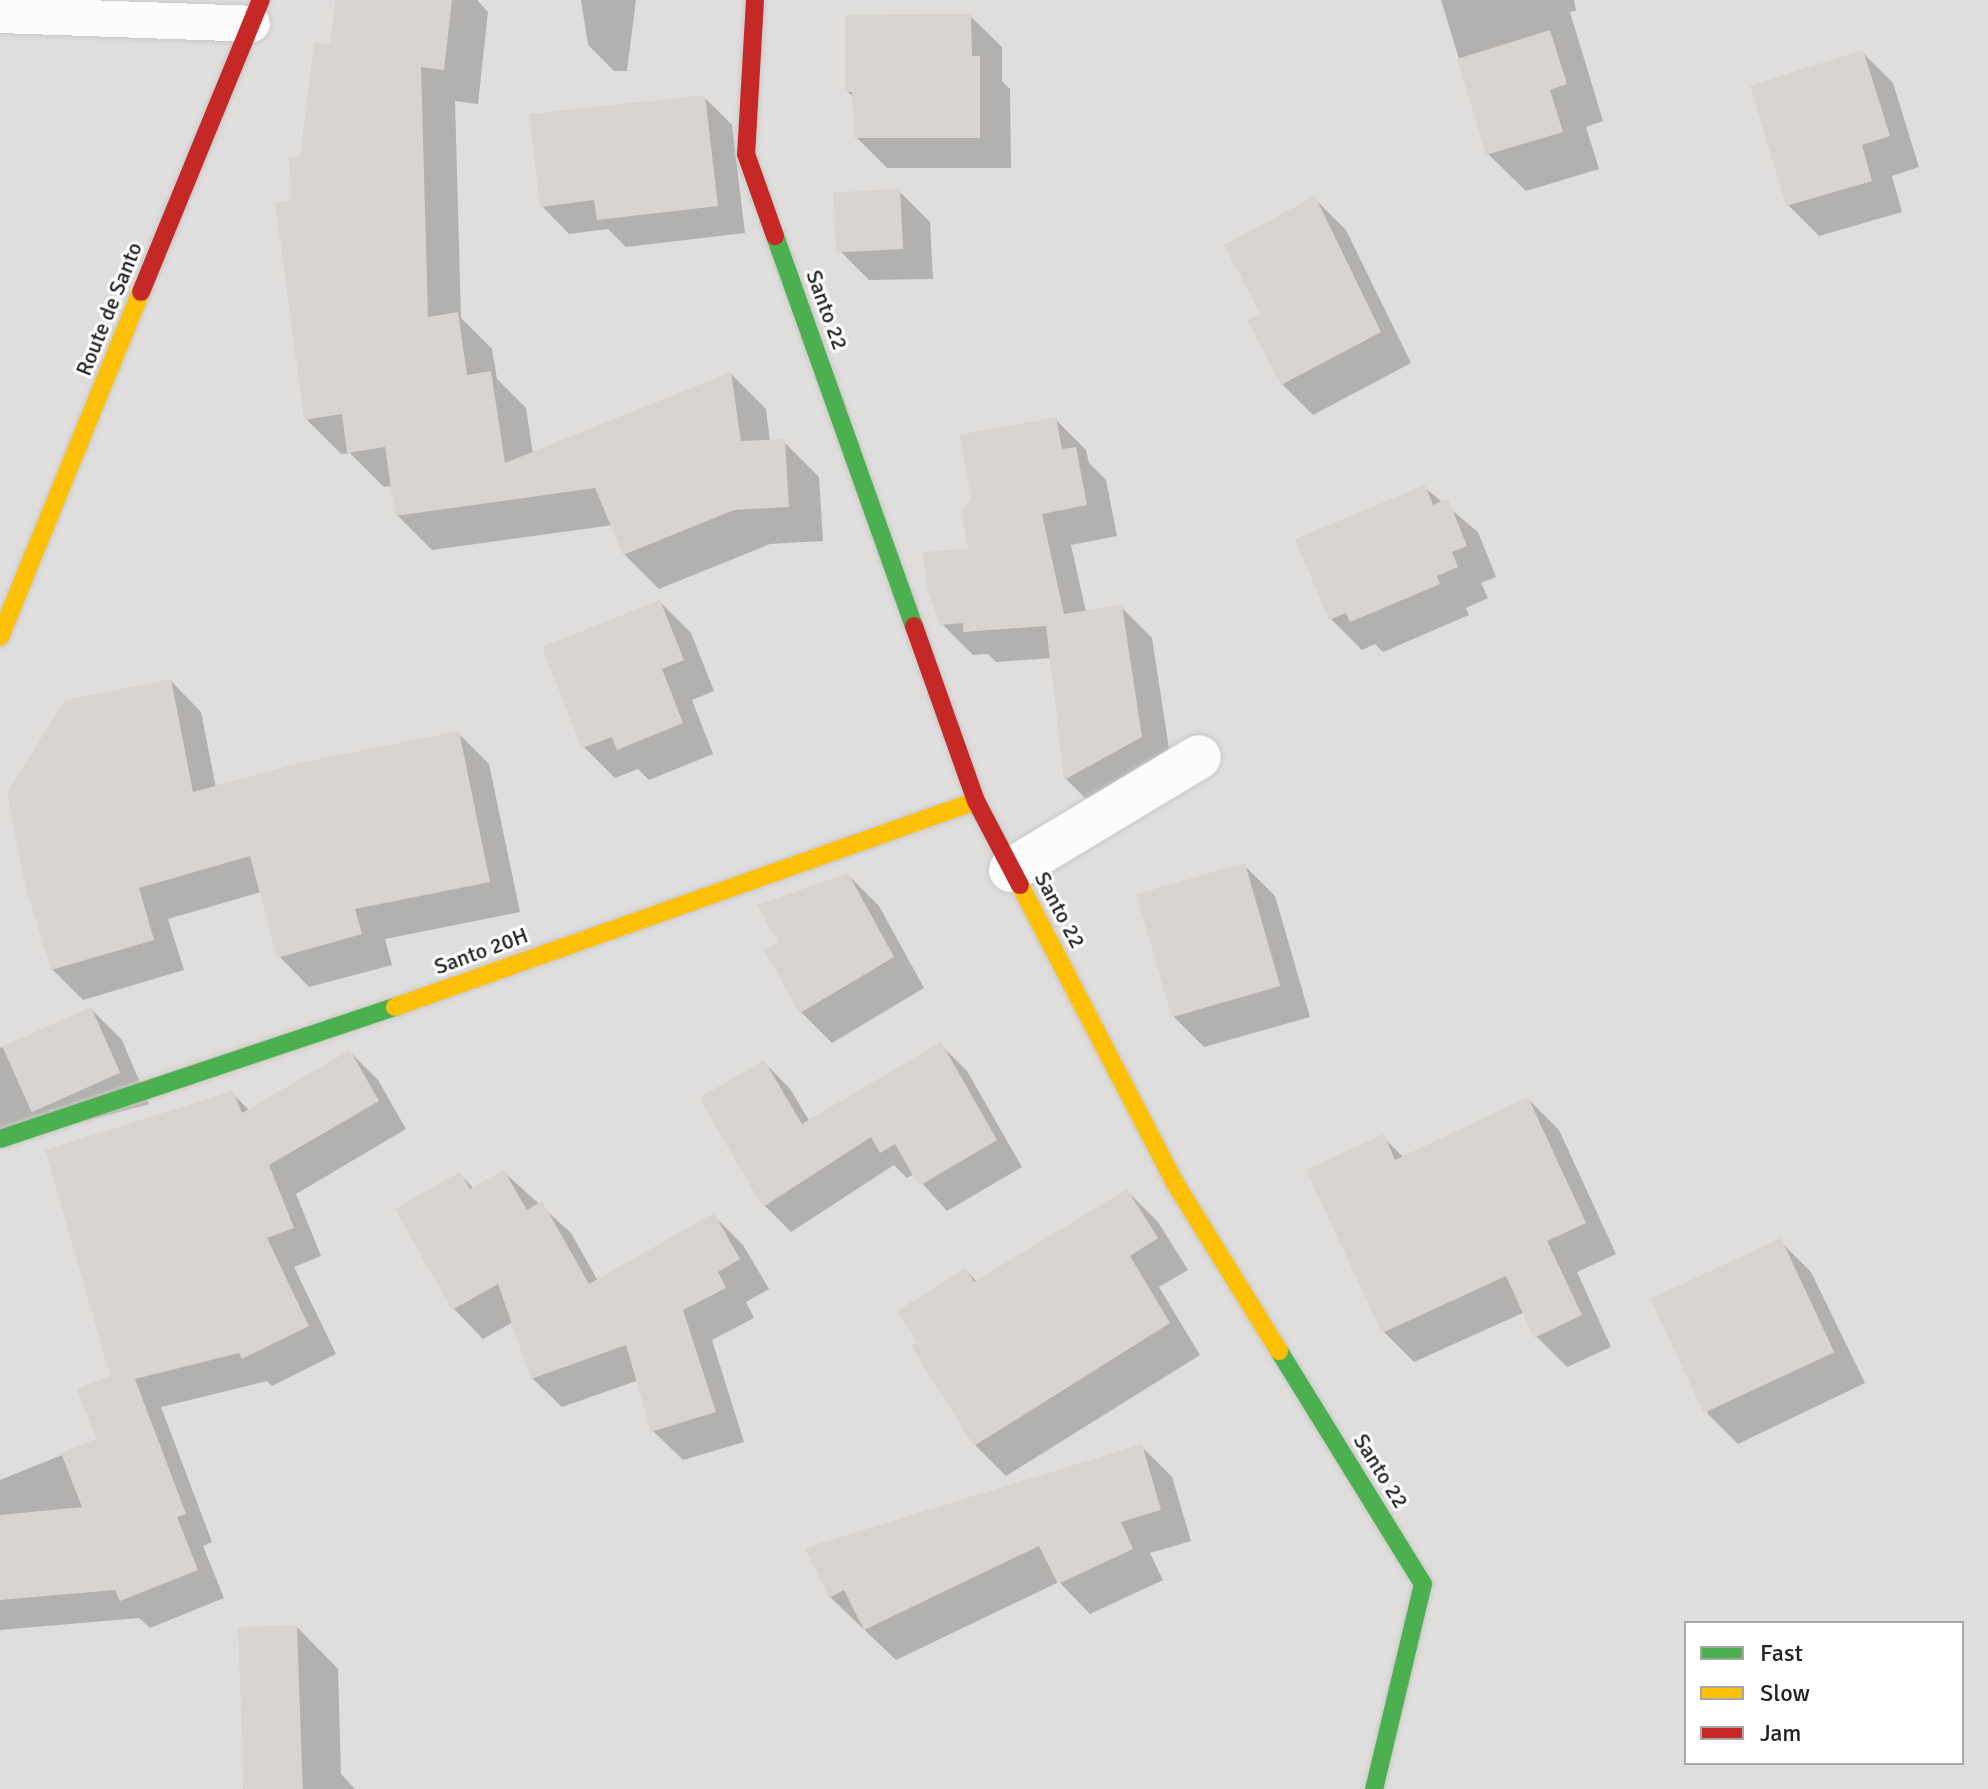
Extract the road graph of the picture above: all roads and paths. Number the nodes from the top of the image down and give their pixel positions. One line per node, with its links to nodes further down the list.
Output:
1 (755, 0): 6 (street, Santo 22)
2 (257, 12): 3 (lane); 4 (street, Route de Santo)
3 (0, 15)
4 (0, 637)
5 (1199, 757): 7 (street)
6 (976, 801): 7 (street, Santo 22); 8 (street, Santo 20H)
7 (1011, 870): 9 (street, Santo 22)
8 (0, 1139)
9 (1374, 1789)

